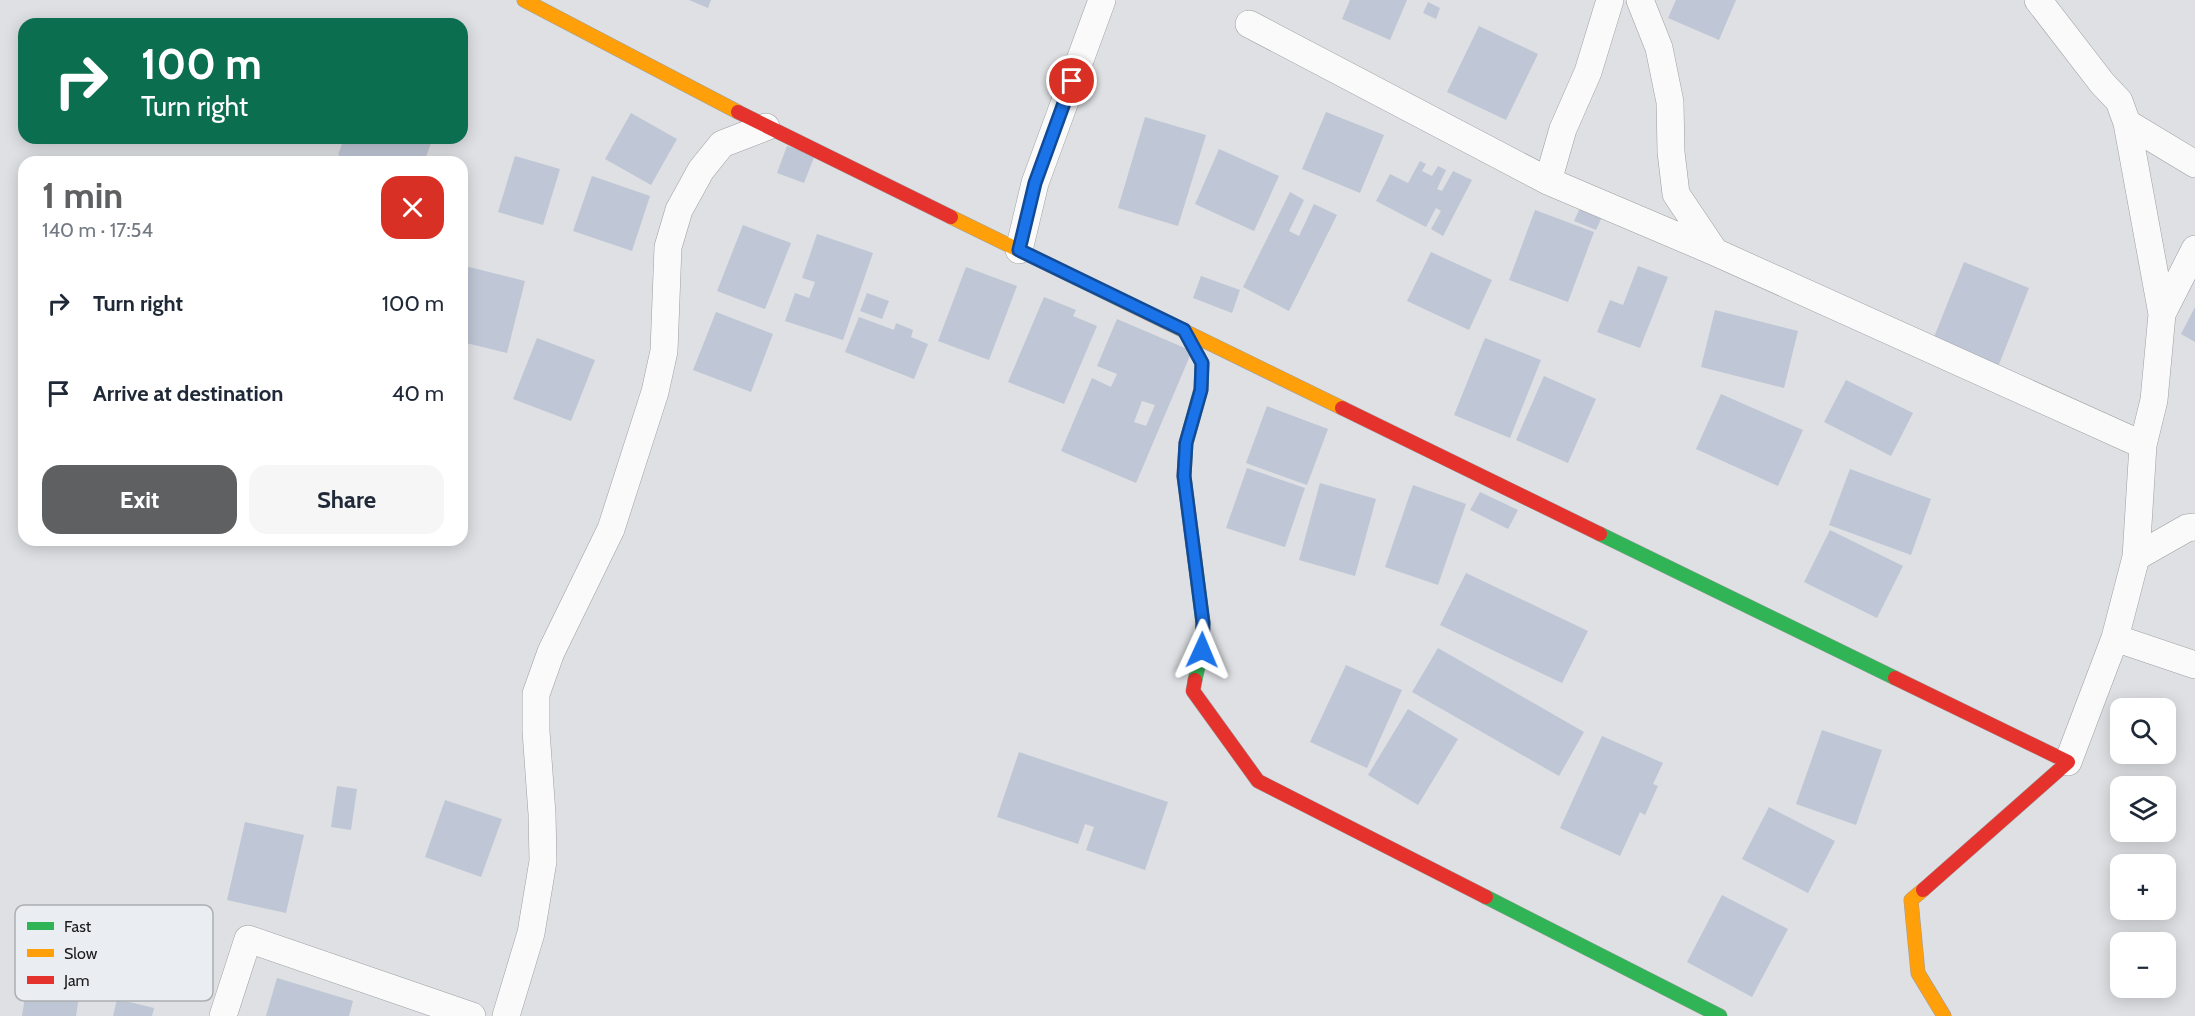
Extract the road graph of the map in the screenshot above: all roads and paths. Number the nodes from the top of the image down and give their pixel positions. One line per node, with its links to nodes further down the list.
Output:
1 (524, 0): 8 (street)
2 (1102, 0): 12 (street)
3 (1610, 0): 10 (street)
4 (1640, 0): 13 (street)
5 (2038, 0): 7 (street)
6 (1249, 24): 10 (street)
7 (2127, 123): 9 (street); 14 (street)
8 (766, 127): 12 (street); 24 (street)
9 (2195, 164)
10 (1548, 181): 13 (street)
11 (2195, 249): 14 (street)
12 (1019, 250): 15 (street)
13 (1715, 252): 16 (street)
14 (2162, 314): 16 (street)
15 (1184, 330): 21 (street); 25 (street)
16 (2143, 445): 18 (street)
17 (2195, 527): 18 (street)
18 (2136, 557): 19 (street)
19 (2115, 638): 20 (street); 21 (street)
20 (2195, 665)
21 (2068, 762): 26 (street)
22 (223, 1016): 23 (street)
23 (472, 1016)
24 (506, 1016)
25 (1720, 1016)
26 (1944, 1016)

